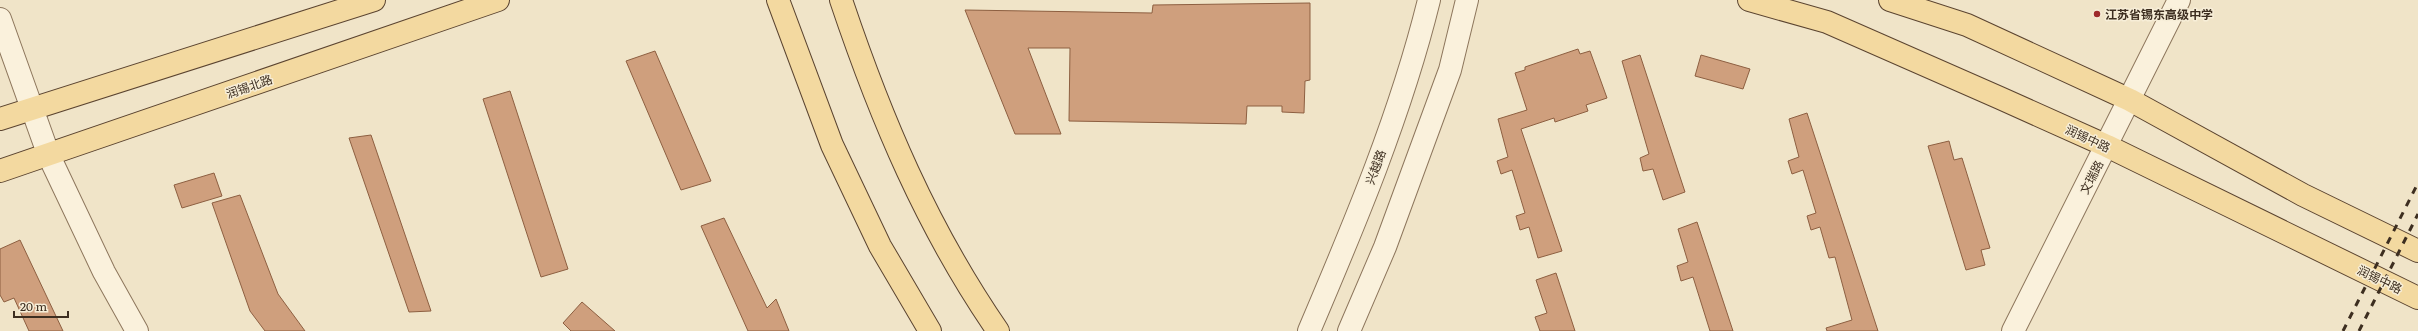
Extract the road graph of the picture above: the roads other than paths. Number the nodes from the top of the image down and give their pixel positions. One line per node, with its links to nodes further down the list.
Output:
1 (374, 0): 12 (main road)
2 (498, 0): 15 (main road, 润锡北路)
3 (778, 0): 20 (main road)
4 (841, 0): 21 (main road)
5 (1429, 0): 22 (street, 兴越路)
6 (1467, 0): 23 (street)
7 (1749, 0): 14 (main road, 润锡中路)
8 (1890, 0): 11 (main road)
9 (2179, 0): 11 (street, 文瑞路)
10 (0, 19): 12 (street)
11 (2130, 100): 14 (street, 文瑞路); 17 (main road)
12 (32, 109): 13 (main road); 15 (street)
13 (0, 119)
14 (2107, 146): 18 (main road, 润锡中路); 24 (street, 文瑞路)
15 (49, 156): 16 (main road, 润锡北路); 19 (street)
16 (0, 171)
17 (2418, 251)
18 (2418, 298)
19 (137, 331)
20 (930, 331)
21 (998, 331)
22 (1309, 331)
23 (1350, 331)
24 (2013, 331)

